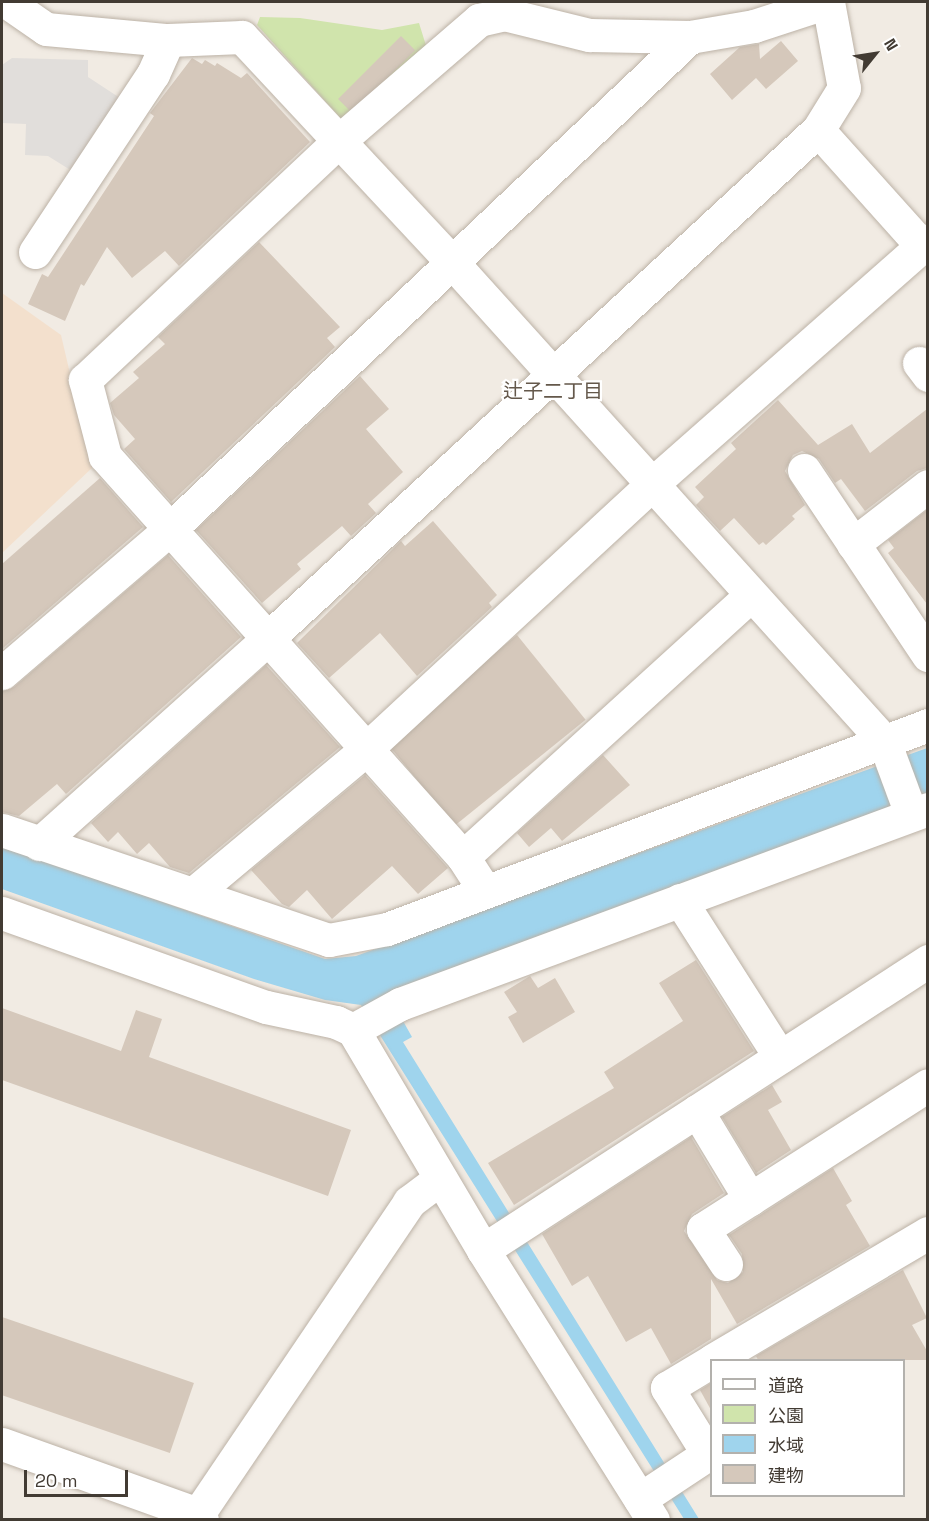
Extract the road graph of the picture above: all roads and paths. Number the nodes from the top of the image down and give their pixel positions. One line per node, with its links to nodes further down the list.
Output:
1 (7, 2): 5 (street)
2 (828, 2): 4 (street); 6 (street)
3 (517, 6): 4 (street); 7 (street)
4 (690, 37): 10 (street)
5 (168, 40): 7 (street); 9 (street)
6 (818, 129): 8 (street); 11 (street)
7 (340, 140): 10 (street); 15 (street)
8 (925, 244): 13 (street)
9 (35, 252)
10 (451, 261): 11 (street); 15 (street)
11 (553, 373): 13 (street); 18 (street)
12 (804, 470): 16 (street)
13 (652, 484): 17 (street); 23 (street)
14 (927, 486): 16 (street)
15 (169, 530): 18 (street); 20 (street)
16 (853, 544): 19 (street)
17 (750, 596): 22 (street); 27 (street)
18 (266, 640): 23 (street); 26 (street)
19 (927, 655)
20 (2, 673)
21 (927, 725): 22 (street)
22 (887, 748): 24 (street); 28 (street)
23 (365, 750): 27 (street); 29 (street)
24 (916, 809): 30 (street)
25 (2, 830): 26 (street)
26 (39, 844): 29 (street)
27 (463, 857): 28 (street)
28 (485, 891): 29 (street)
29 (193, 894)
30 (680, 900): 33 (street); 34 (street)
31 (2, 913): 33 (street)
32 (927, 961): 34 (street)
33 (360, 1027): 37 (street)
34 (780, 1057): 36 (street)
35 (927, 1085): 38 (street)
36 (697, 1111): 38 (street); 40 (street)
37 (440, 1179): 40 (street); 46 (street)
38 (750, 1199): 41 (street)
39 (927, 1233): 42 (street)
40 (501, 1238): 45 (street)
41 (726, 1264)
42 (715, 1359)
43 (710, 1362): 45 (street)
44 (2, 1444): 46 (street)
45 (646, 1509)
46 (200, 1516)

